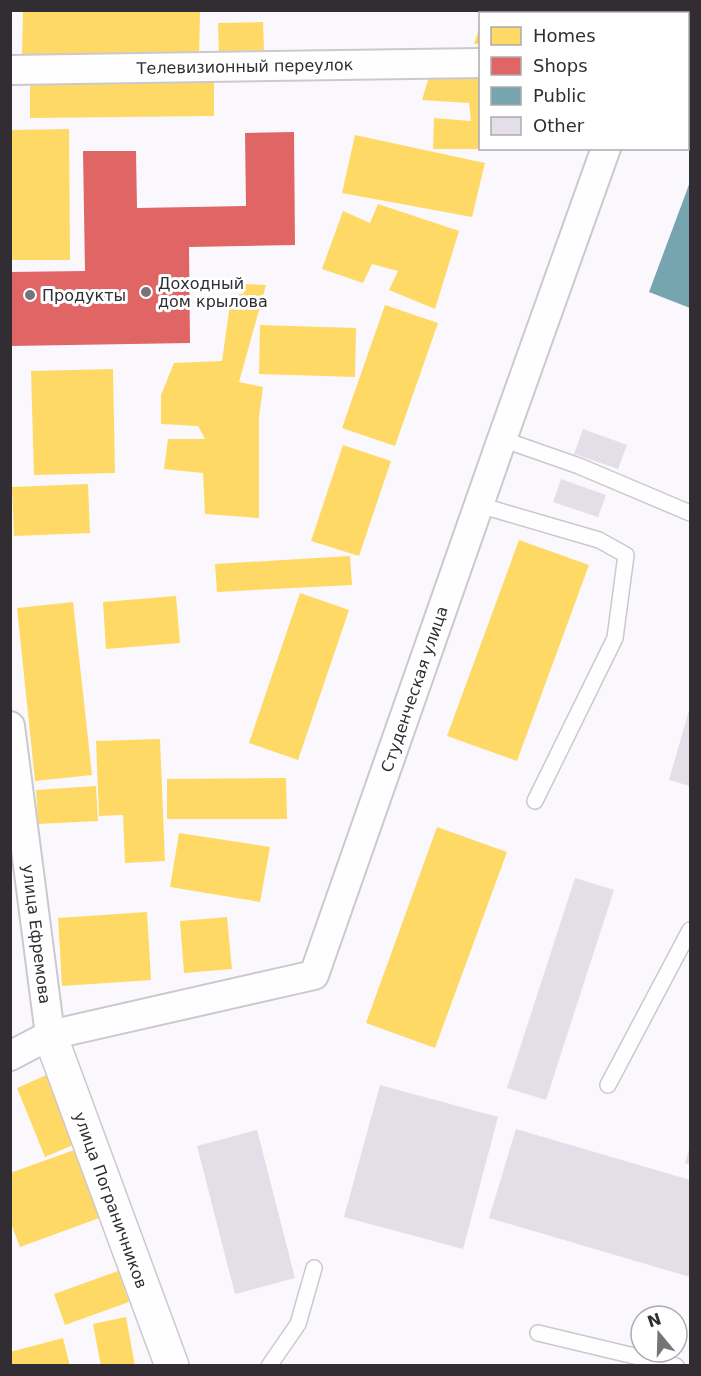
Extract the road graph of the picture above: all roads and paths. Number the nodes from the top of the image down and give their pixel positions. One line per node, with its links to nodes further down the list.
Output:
1 (479, 63): 2 (street, Телевизионный переулок)
2 (10, 70)
3 (605, 150): 4 (street, Студенческая улица)
4 (502, 439): 5 (street, Студенческая улица); 6 (lane)
5 (479, 505): 8 (lane); 10 (street, Студенческая улица)
6 (690, 513)
7 (10, 726): 10 (street, улица Ефремова)
8 (535, 801)
9 (690, 930): 12 (lane)
10 (50, 1035): 11 (street); 15 (street, улица Пограничников)
11 (10, 1056)
12 (608, 1085)
13 (314, 1268): 16 (lane)
14 (538, 1333): 17 (lane)
15 (171, 1365)
16 (269, 1365)
17 (676, 1365)

